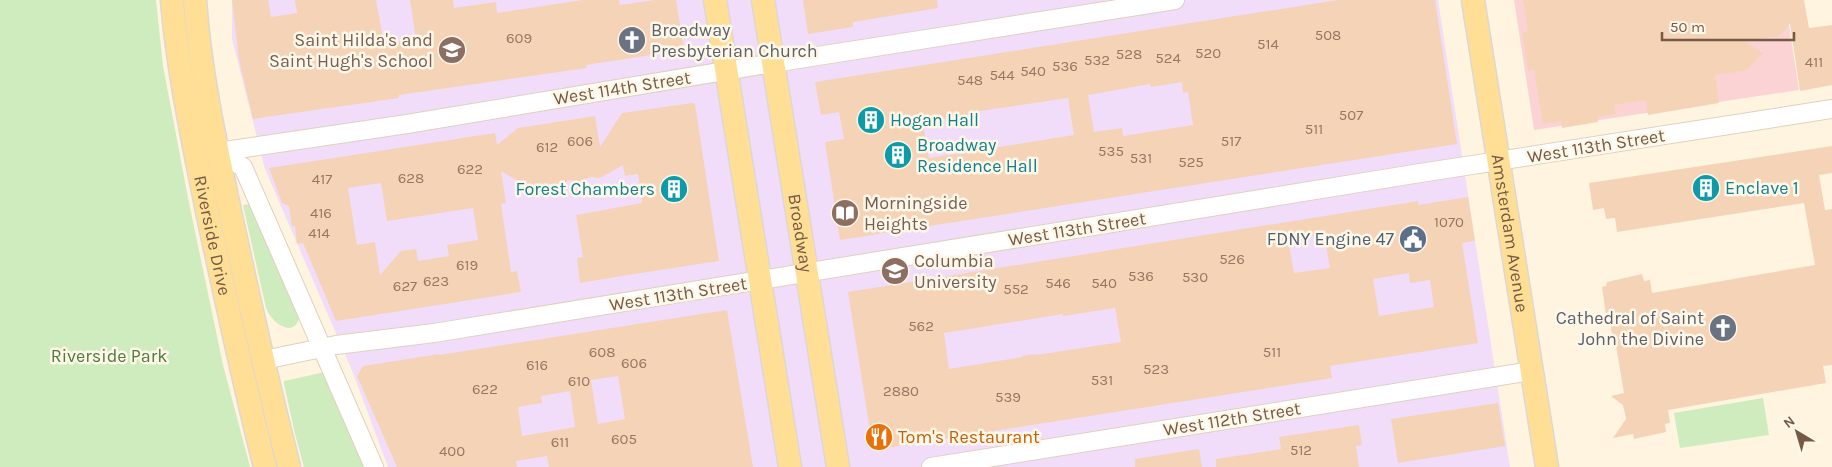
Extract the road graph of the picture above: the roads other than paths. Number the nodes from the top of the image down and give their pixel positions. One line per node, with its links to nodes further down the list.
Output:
1 (172, 0): 10 (main road, Riverside Drive)
2 (195, 0): 10 (main road, Riverside Drive)
3 (715, 0): 8 (main road)
4 (763, 0): 7 (main road, Broadway)
5 (1175, 0): 7 (street, West 114th Street)
6 (1473, 0): 11 (main road, Amsterdam Avenue)
7 (773, 63): 8 (street, West 114th Street); 12 (main road, Broadway)
8 (726, 71): 10 (street, West 114th Street); 13 (main road)
9 (1832, 109): 11 (street, West 113th Street)
10 (207, 155): 14 (street, Riverside Drive); 15 (main road, Riverside Drive); 16 (main road, Riverside Drive)
11 (1499, 161): 12 (street, West 113th Street); 17 (main road, Amsterdam Avenue)
12 (807, 273): 13 (street, West 113th Street); 22 (main road, Broadway)
13 (760, 281): 14 (street, West 113th Street); 21 (main road)
14 (322, 347): 15 (street, West 113th Street); 20 (street, Riverside Drive)
15 (264, 360): 16 (main road); 19 (main road, Riverside Drive)
16 (240, 366): 18 (main road, Riverside Drive)
17 (1532, 371): 23 (street, West 112th Street); 24 (main road, Amsterdam Avenue)
18 (265, 467)
19 (289, 467)
20 (374, 467)
21 (790, 467)
22 (838, 467)
23 (931, 467)
24 (1547, 467)

